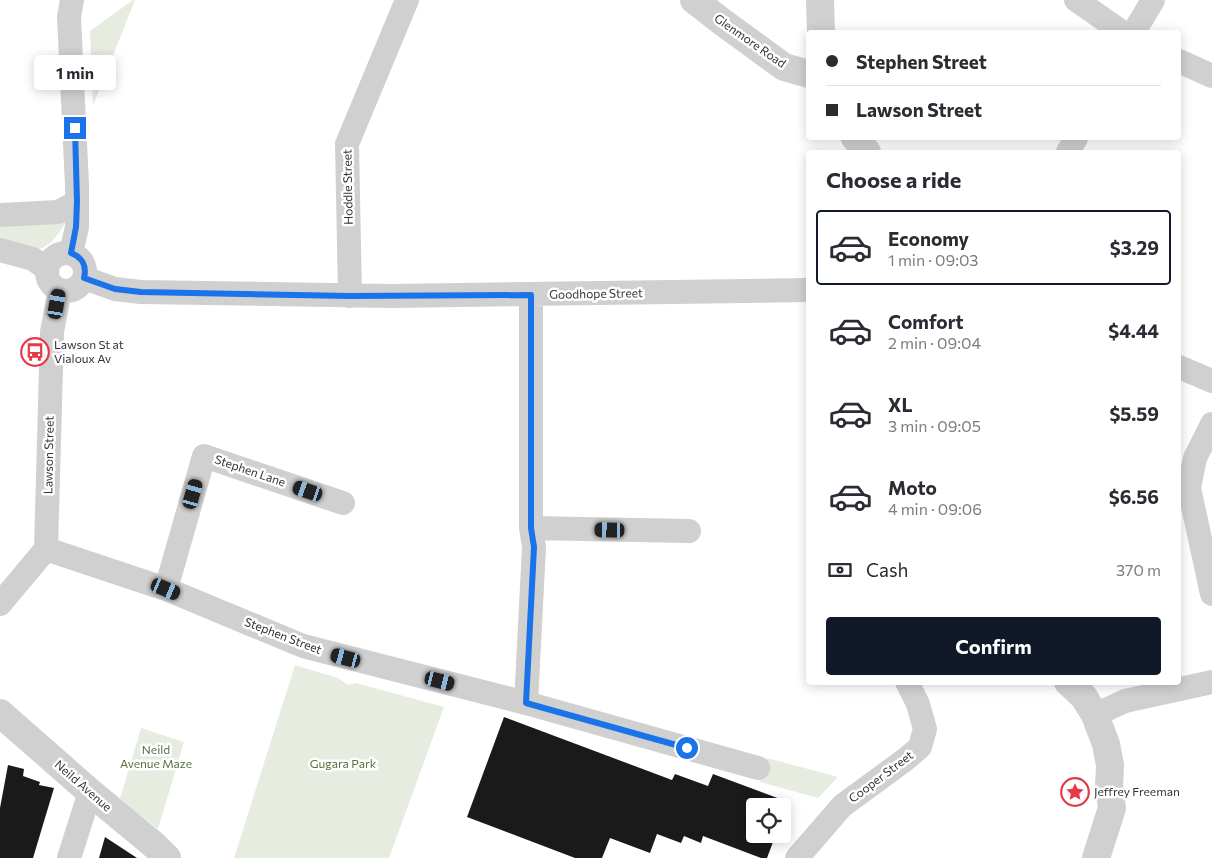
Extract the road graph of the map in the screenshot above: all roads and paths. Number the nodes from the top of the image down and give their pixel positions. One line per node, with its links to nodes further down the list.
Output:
1 (72, 0): 15 (street)
2 (407, 0): 24 (street, Hoddle Street)
3 (694, 0): 11 (street, Glenmore Road)
4 (820, 0): 7 (street)
5 (1076, 0): 8 (street)
6 (1153, 0): 9 (street)
7 (821, 30)
8 (1119, 30)
9 (1135, 30)
10 (1181, 61): 12 (street)
11 (806, 73)
12 (1212, 76)
13 (856, 140): 14 (street)
14 (865, 150)
15 (77, 202): 16 (street); 18 (street)
16 (0, 215)
17 (0, 250): 19 (street)
18 (71, 253): 19 (street); 20 (street)
19 (48, 269): 21 (street)
20 (84, 278): 21 (street); 24 (street, Goodhope Street)
21 (60, 290): 31 (street, Lawson Street)
22 (806, 290): 23 (street, Goodhope Street)
23 (531, 295): 24 (street, Goodhope Street); 29 (street)
24 (350, 296)
25 (1181, 368): 26 (street)
26 (1212, 381)
27 (1212, 424): 33 (street)
28 (343, 503): 32 (street, Stephen Lane)
29 (531, 528): 30 (street); 38 (street)
30 (689, 532)
31 (46, 548): 32 (street, Stephen Street); 34 (street)
32 (166, 589): 38 (street, Stephen Street)
33 (1212, 594)
34 (0, 604)
35 (1212, 682): 40 (street)
36 (908, 685): 46 (street, Cooper Street)
37 (1071, 685): 40 (street)
38 (526, 703): 41 (street, Stephen Street)
39 (0, 713): 43 (street, Neild Avenue)
40 (1095, 715): 42 (street)
41 (758, 768)
42 (1109, 787): 47 (street); 48 (street)
43 (90, 792): 44 (street); 45 (street, Neild Avenue)
44 (69, 858)
45 (167, 858)
46 (797, 858)
47 (1078, 858)
48 (1096, 858)

